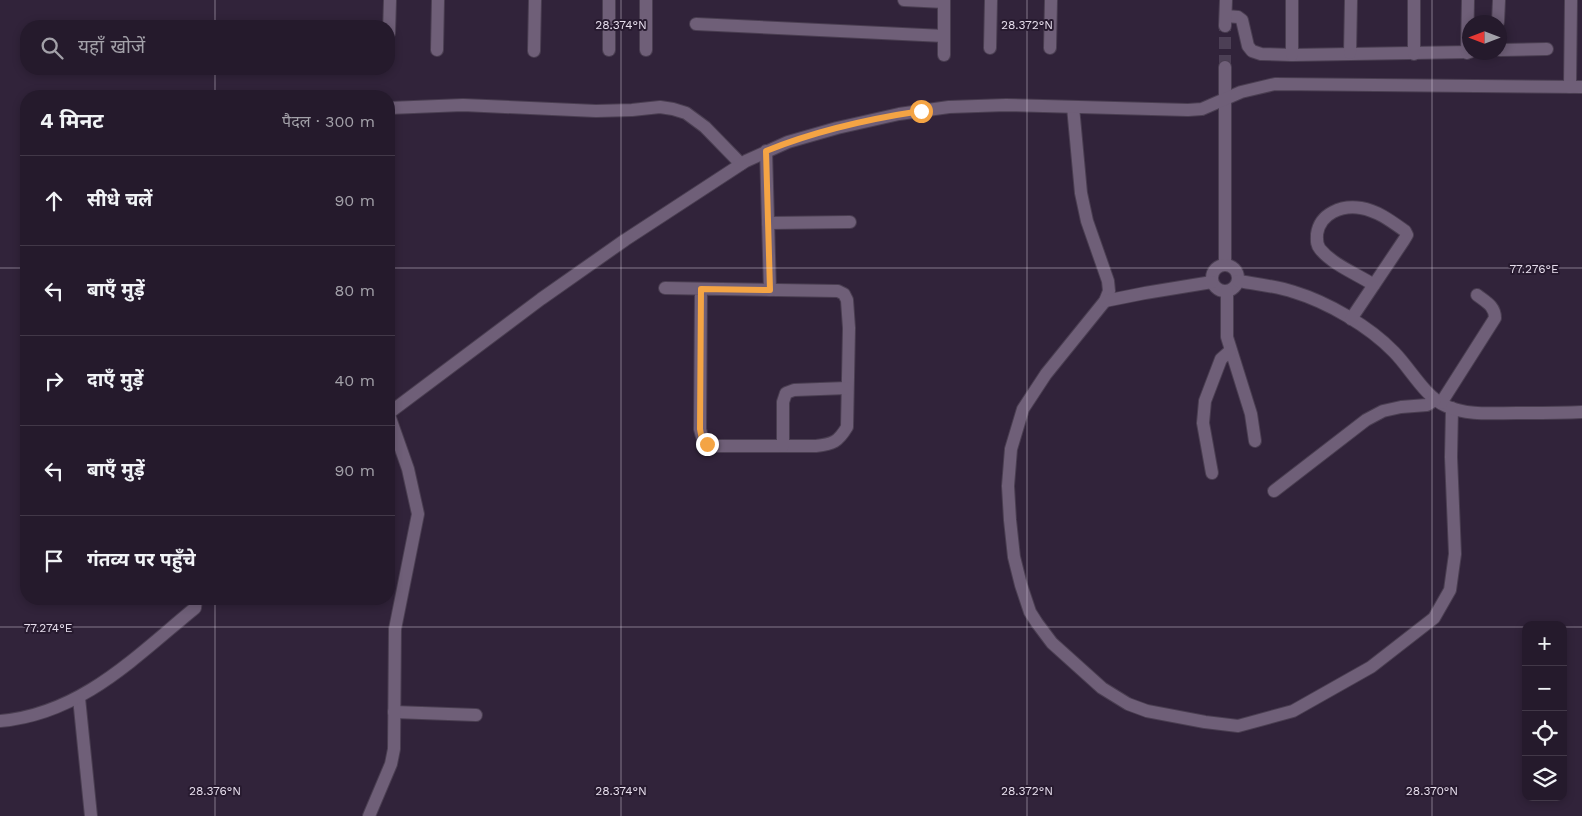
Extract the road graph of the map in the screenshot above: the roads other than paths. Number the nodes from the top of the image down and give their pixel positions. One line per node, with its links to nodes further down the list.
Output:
1 (390, 0): 20 (street)
2 (438, 0): 26 (street)
3 (535, 0): 30 (street)
4 (609, 0): 27 (street)
5 (646, 0): 28 (street)
6 (904, 0): 16 (street)
7 (991, 0): 23 (street)
8 (1051, 0): 24 (street)
9 (1226, 0): 35 (street)
10 (1292, 0): 35 (street)
11 (1351, 0): 31 (street)
12 (1414, 0): 33 (street)
13 (1468, 0): 18 (street)
14 (1499, 0): 19 (street)
15 (1571, 0): 17 (street)
16 (944, 1): 22 (street)
17 (1576, 14): 37 (street)
18 (1468, 15)
19 (1498, 15)
20 (389, 20)
21 (696, 24): 22 (street)
22 (944, 36): 34 (street)
23 (990, 48)
24 (1050, 48)
25 (1547, 49): 29 (street)
26 (437, 50)
27 (608, 50)
28 (646, 50)
29 (1507, 50)
30 (534, 51)
31 (1350, 53): 33 (street); 35 (street)
32 (1462, 53): 33 (street)
33 (1414, 54)
34 (944, 55)
35 (1292, 55)
36 (1225, 67): 38 (street)
37 (1576, 87): 38 (street)
38 (1224, 99): 39 (street); 45 (street)
39 (1073, 107): 41 (street); 54 (street)
40 (395, 108): 42 (street)
41 (766, 151): 42 (street); 44 (street)
42 (741, 164): 59 (street)
43 (850, 222): 44 (street)
44 (768, 223): 51 (street)
45 (1225, 265): 46 (street); 47 (street)
46 (1238, 280): 52 (street); 55 (street)
47 (1212, 282): 52 (street); 54 (street)
48 (1374, 285): 48 (street); 55 (street)
49 (665, 288): 50 (street)
50 (701, 289): 51 (street); 63 (street)
51 (770, 290): 57 (street)
52 (1227, 291): 56 (street)
53 (1477, 295): 58 (street)
54 (1105, 301): 58 (street)
55 (1351, 319): 58 (street)
56 (1230, 351): 62 (street); 64 (street)
57 (847, 388): 63 (street); 63 (street)
58 (1443, 404): 60 (street); 65 (street)
59 (395, 409)
60 (1582, 412)
61 (395, 431): 68 (street)
62 (1255, 441)
63 (783, 446)
64 (1212, 473)
65 (1274, 491)
66 (195, 605): 67 (street)
67 (79, 698): 70 (street); 71 (street)
68 (394, 712): 69 (street); 72 (street)
69 (476, 715)
70 (0, 721)
71 (91, 816)
72 (369, 816)

